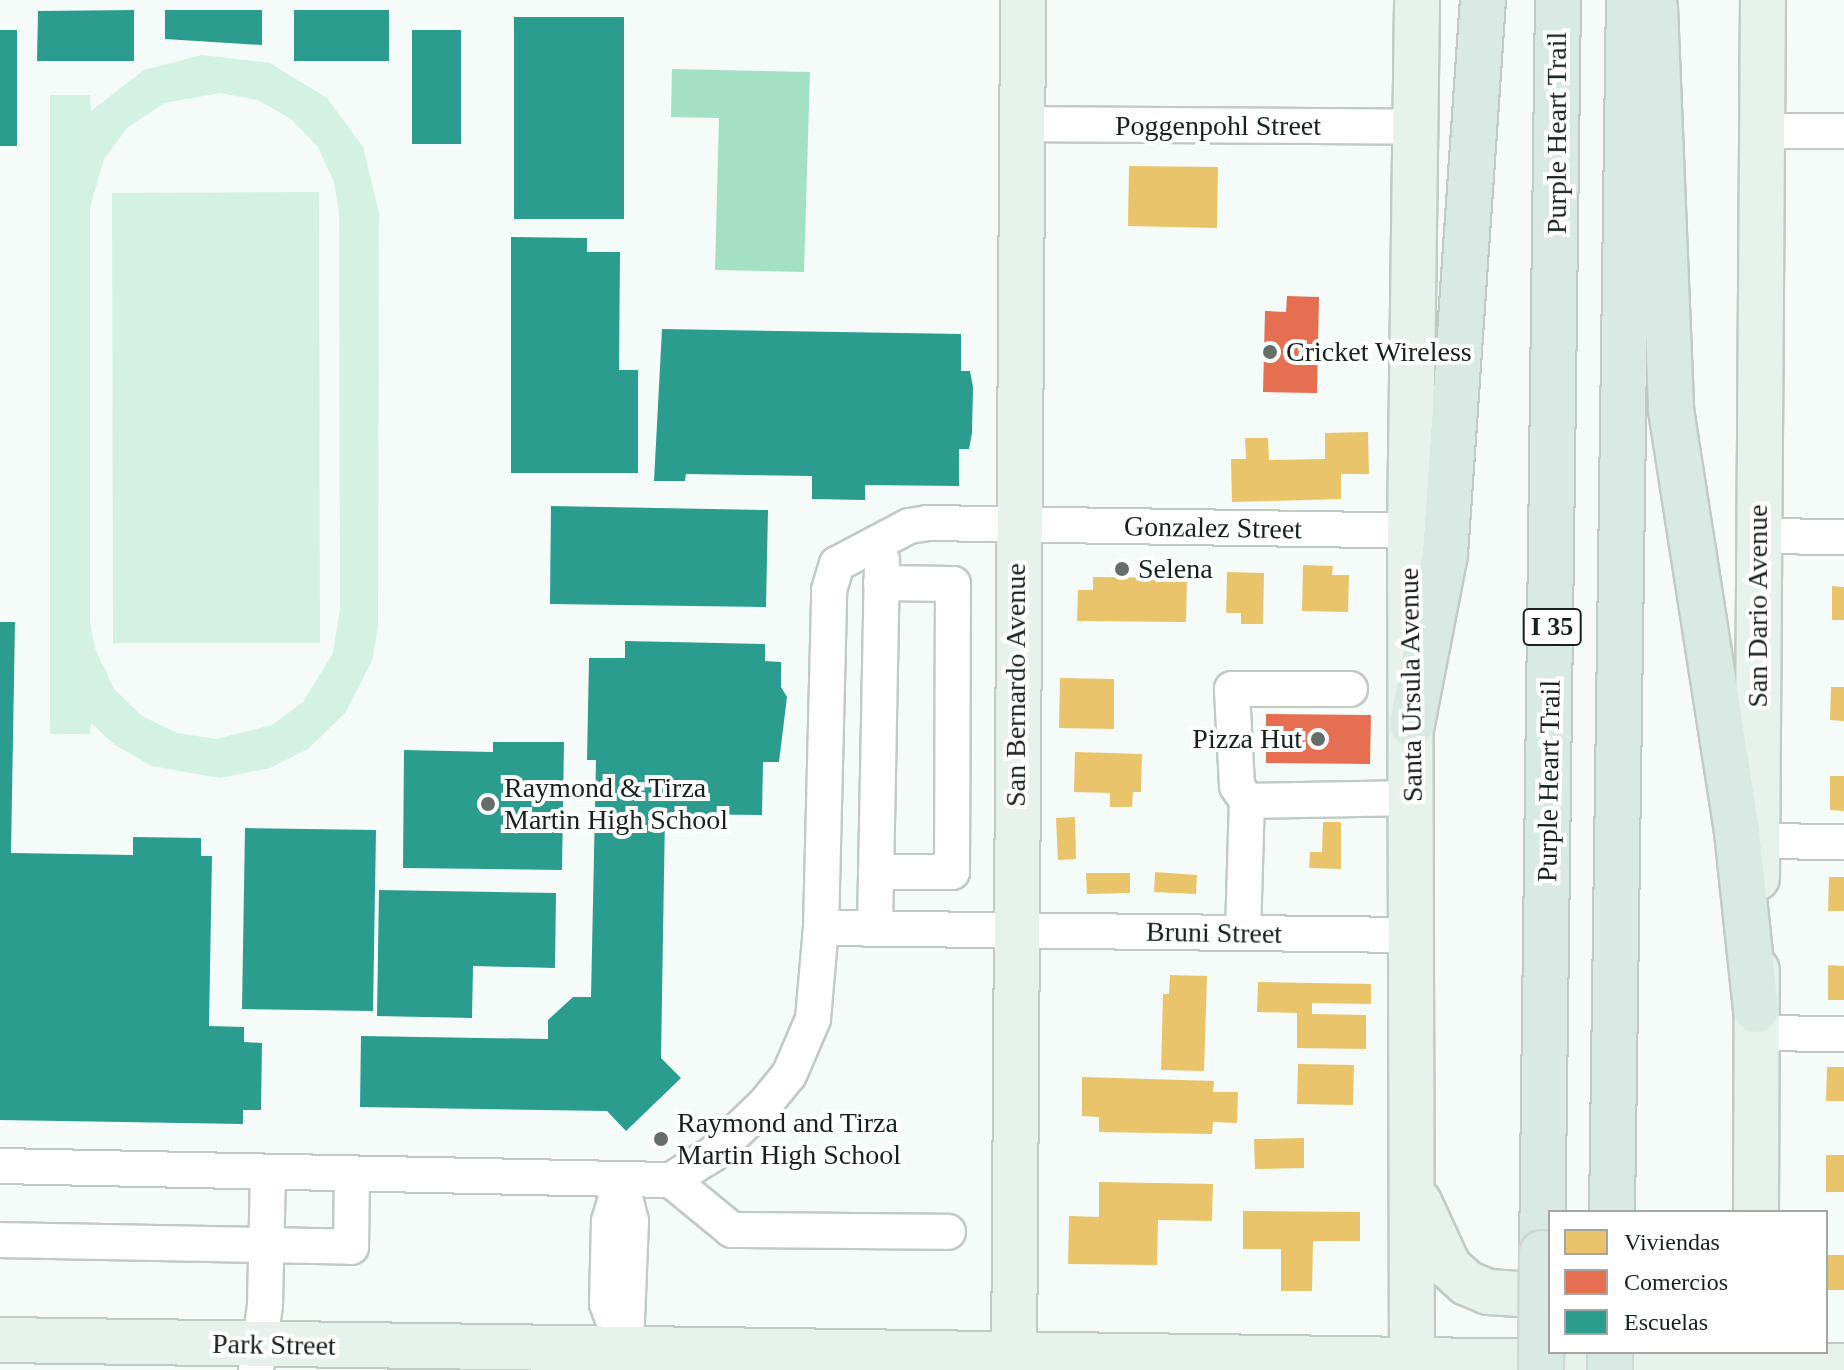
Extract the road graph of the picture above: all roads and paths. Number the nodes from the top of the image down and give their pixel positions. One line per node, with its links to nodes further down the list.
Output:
1 (1023, 0): 8 (main road, San Bernardo Avenue)
2 (1417, 0): 9 (main road, Santa Ursula Avenue)
3 (1483, 0): 19 (highway)
4 (1558, 0): 52 (highway, Purple Heart Trail / I 35, bridge)
5 (1629, 0): 39 (highway, I 35)
6 (1655, 0): 30 (highway)
7 (1763, 0): 10 (main road, San Dario Avenue)
8 (1023, 124): 9 (street, Poggenpohl Street); 12 (main road, San Bernardo Avenue)
9 (1413, 127): 13 (main road, Santa Ursula Avenue)
10 (1762, 131): 11 (street); 14 (main road, San Dario Avenue)
11 (1844, 131)
12 (1017, 526): 13 (street, Gonzalez Street); 16 (street, Gonzalez Street); 27 (main road, San Bernardo Avenue)
13 (1410, 531): 19 (main road, Santa Ursula Avenue)
14 (1758, 536): 15 (street); 22 (main road, San Dario Avenue)
15 (1844, 537)
16 (882, 539): 17 (street); 25 (street, Gonzalez Street)
17 (881, 583): 24 (street); 24 (street)
18 (1350, 689): 21 (street)
19 (1412, 724): 20 (main road, Santa Ursula Avenue)
20 (1413, 798): 21 (street); 29 (main road, Santa Ursula Avenue)
21 (1247, 801): 28 (street)
22 (1757, 841): 23 (street); 30 (main road, San Dario Avenue)
23 (1844, 842)
24 (876, 872): 26 (street)
25 (821, 928): 26 (street, Bruni Street); 35 (street, Gonzalez Street)
26 (875, 928): 27 (street, Bruni Street)
27 (1015, 930): 28 (street, Bruni Street); 48 (main road, San Bernardo Avenue)
28 (1243, 933): 29 (street, Bruni Street)
29 (1414, 935): 37 (main road, Santa Ursula Avenue)
30 (1756, 1021): 31 (street); 38 (main road, San Dario Avenue)
31 (1844, 1034)
32 (0, 1166): 33 (street)
33 (268, 1173): 34 (street); 42 (street)
34 (352, 1175): 36 (street); 42 (street)
35 (671, 1180): 36 (street); 40 (street)
36 (621, 1182): 46 (street)
37 (1414, 1193): 43 (main road); 50 (main road, Santa Ursula Avenue)
38 (1753, 1206)
39 (1612, 1210)
40 (948, 1232)
41 (0, 1240): 42 (street)
42 (268, 1245): 45 (street)
43 (1548, 1296)
44 (0, 1340): 45 (main road, Park Street)
45 (256, 1358): 46 (main road, Park Street)
46 (625, 1361): 48 (main road, Park Street)
47 (1755, 1362): 50 (main road, Park Street); 51 (main road, Park Street)
48 (1014, 1364): 49 (main road, Park Street)
49 (1250, 1365): 50 (main road, Park Street)
50 (1412, 1366)
51 (1844, 1366)
52 (1541, 1370)

